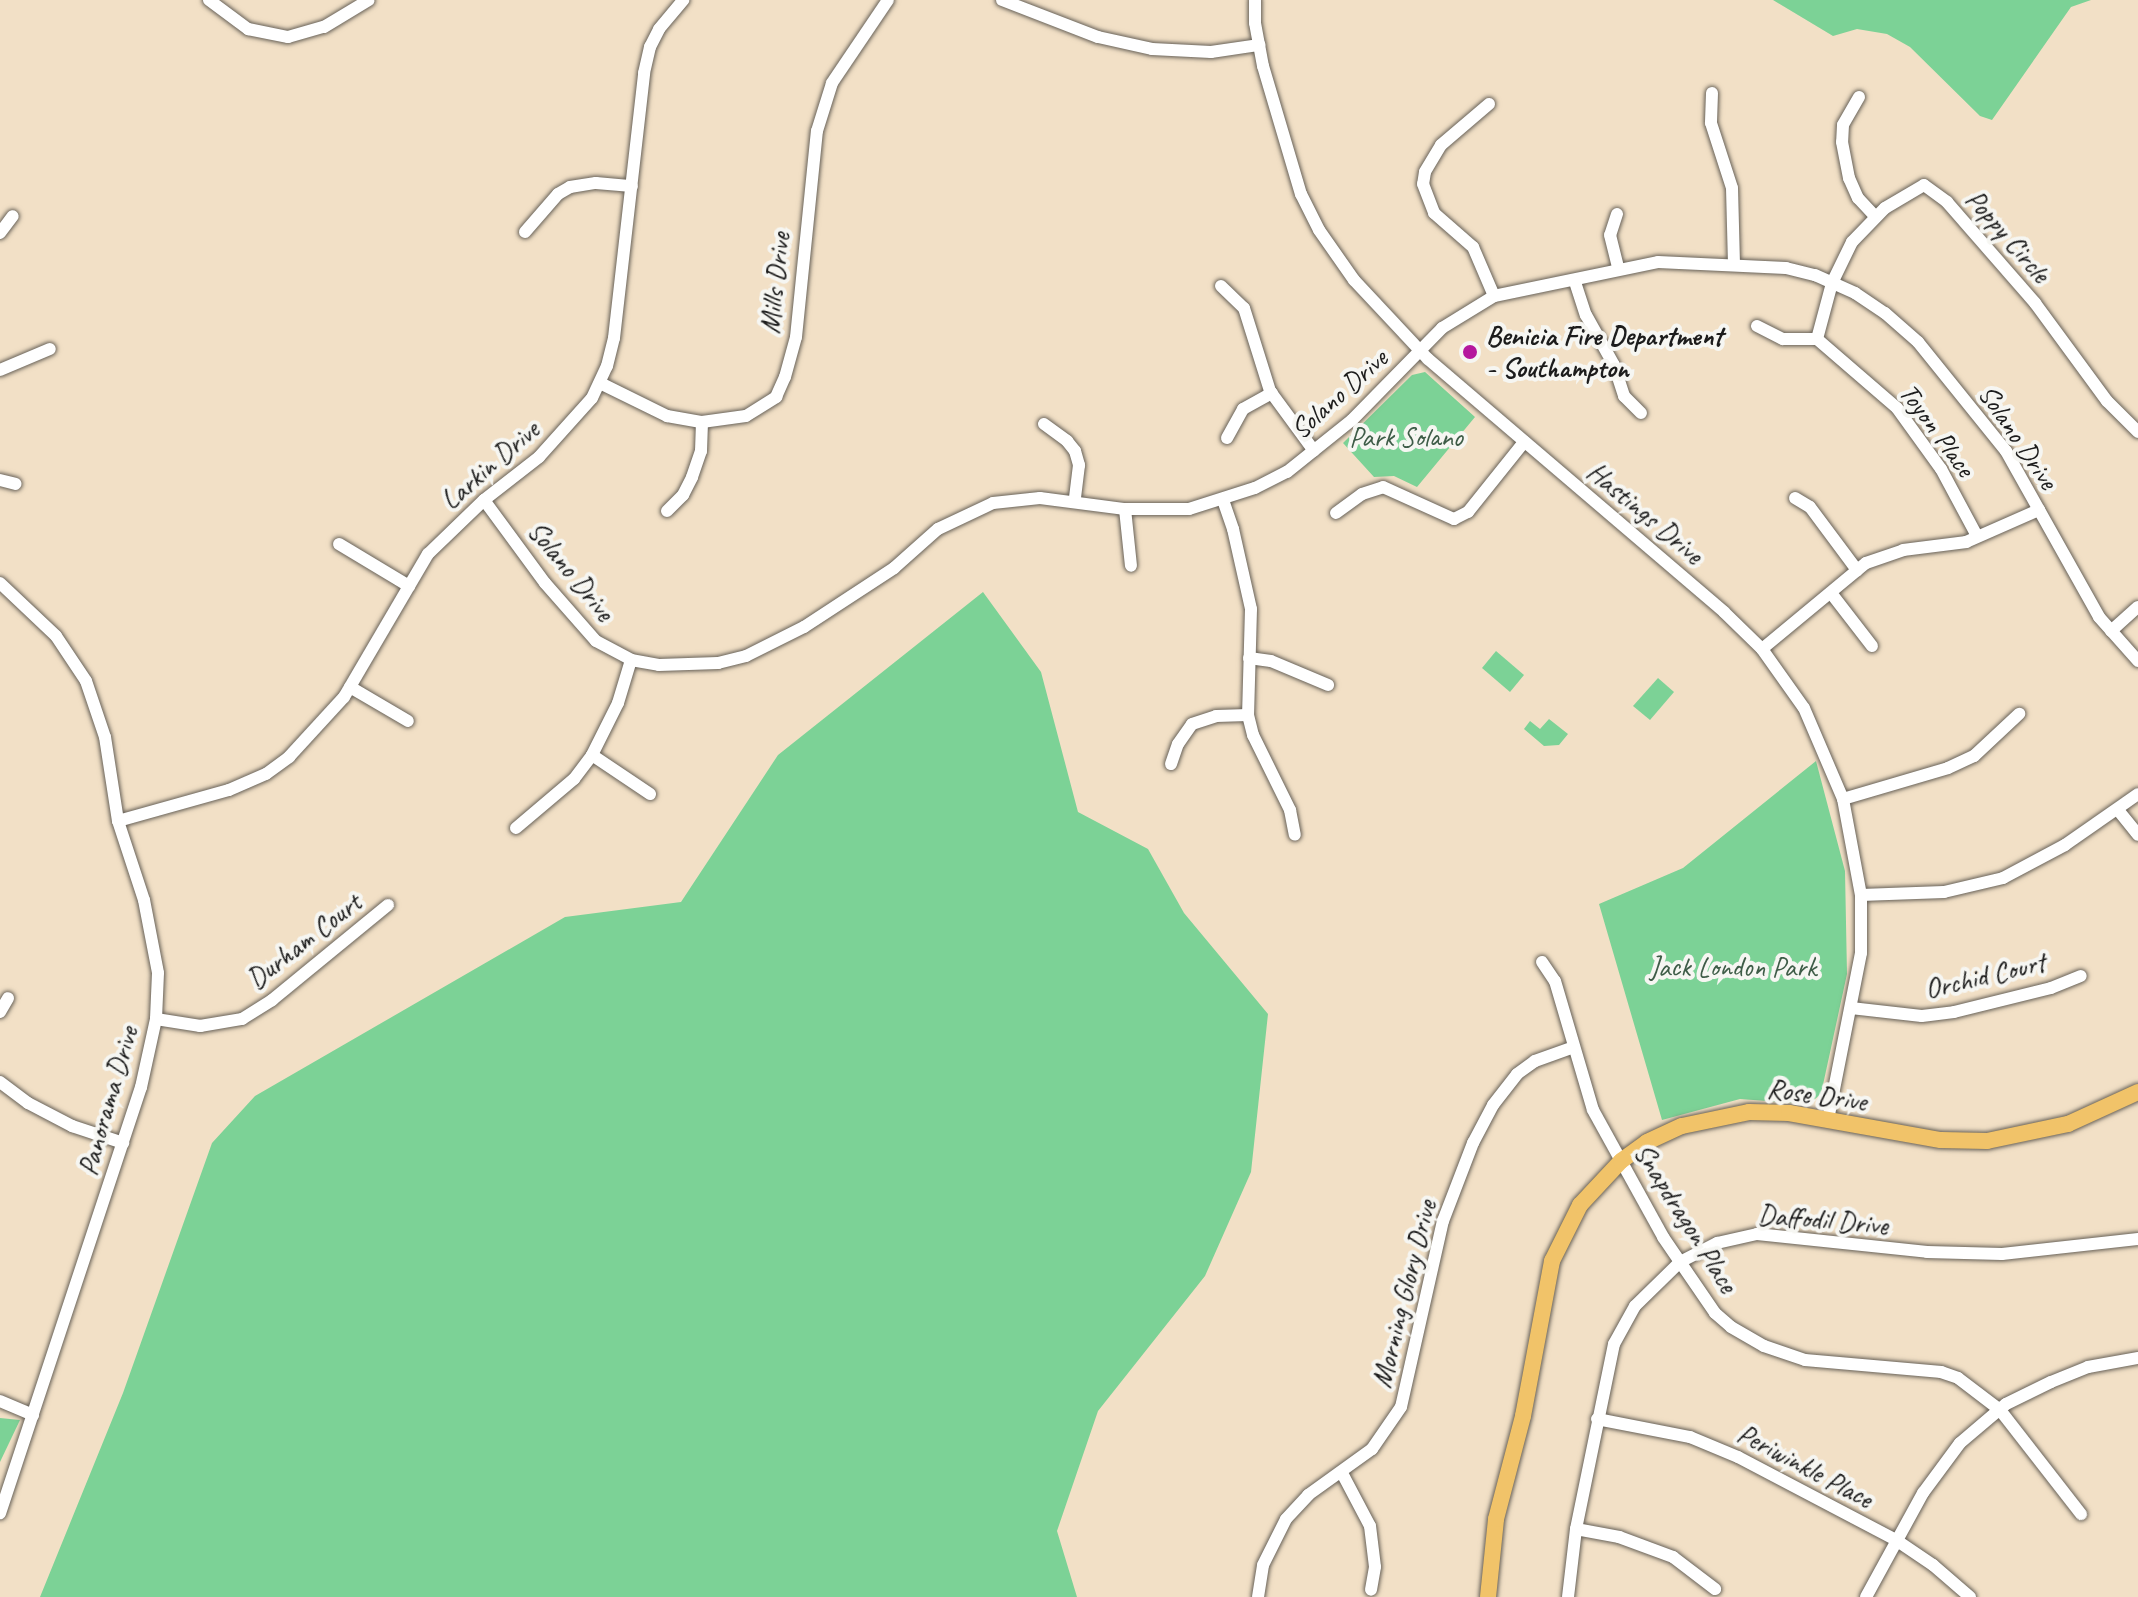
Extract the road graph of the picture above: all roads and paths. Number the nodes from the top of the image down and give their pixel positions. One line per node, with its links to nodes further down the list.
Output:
1 (209, 0): 2 (street)
2 (369, 0)
3 (683, 0): 11 (street, Larkin Drive)
4 (888, 0): 31 (street, Mills Drive)
5 (1002, 0): 7 (street)
6 (1255, 0): 7 (street, Hastings Drive)
7 (1259, 45): 26 (street, Hastings Drive)
8 (1712, 93): 17 (street)
9 (1859, 97): 14 (street)
10 (1489, 104): 22 (street)
11 (632, 186): 15 (street); 28 (street, Larkin Drive)
12 (1617, 214): 18 (street)
13 (13, 216): 16 (street)
14 (1876, 217): 20 (street, Poppy Circle); 33 (street, Poppy Circle)
15 (525, 232)
16 (0, 233)
17 (1734, 264): 18 (street, Solano Drive); 20 (street, Solano Drive)
18 (1618, 268): 19 (street, Solano Drive)
19 (1575, 282): 22 (street, Solano Drive); 30 (street)
20 (1832, 283): 24 (street); 44 (street, Solano Drive)
21 (1221, 286): 29 (street)
22 (1494, 296): 26 (street, Solano Drive)
23 (1757, 326): 24 (street)
24 (1817, 339): 47 (street, Toyon Place)
25 (50, 349): 27 (street)
26 (1420, 351): 35 (street, Hastings Drive); 36 (street, Solano Drive)
27 (0, 370)
28 (600, 383): 31 (street, Mills Drive); 40 (street, Larkin Drive)
29 (1272, 393): 34 (street); 36 (street)
30 (1641, 413)
31 (702, 422): 45 (street)
32 (1044, 424): 41 (street)
33 (2138, 432)
34 (1227, 438)
35 (1524, 442): 46 (street); 57 (street, Hastings Drive)
36 (1314, 451): 42 (street, Solano Drive)
37 (0, 480): 38 (street)
38 (16, 484)
39 (1795, 498): 50 (street)
40 (484, 500): 52 (street, Larkin Drive); 59 (street, Solano Drive)
41 (1075, 500): 43 (street, Solano Drive); 59 (street, Solano Drive)
42 (1223, 500): 43 (street, Solano Drive); 58 (street)
43 (1125, 509): 49 (street)
44 (2039, 510): 47 (street); 55 (street, Solano Drive)
45 (667, 511)
46 (1336, 513)
47 (1977, 536): 50 (street)
48 (339, 544): 52 (street)
49 (1131, 566)
50 (1857, 570): 53 (street)
51 (0, 583): 72 (street, Panorama Drive)
52 (409, 586): 62 (street, Larkin Drive)
53 (1831, 593): 56 (street); 57 (street)
54 (2138, 607): 55 (street)
55 (2111, 631): 60 (street, Solano Drive)
56 (1872, 646)
57 (1762, 649): 70 (street, Hastings Drive)
58 (1249, 658): 61 (street); 64 (street)
59 (631, 660): 66 (street)
60 (2138, 661)
61 (1328, 685)
62 (350, 687): 65 (street); 72 (street, Larkin Drive)
63 (2019, 714): 70 (street)
64 (1248, 715): 67 (street); 74 (street)
65 (408, 721)
66 (592, 755): 68 (street); 73 (street)
67 (1171, 764)
68 (650, 794)
69 (2138, 794): 71 (street)
70 (1843, 799): 76 (street, Hastings Drive)
71 (2118, 810): 75 (street); 76 (street)
72 (118, 821): 83 (street, Panorama Drive)
73 (516, 828)
74 (1295, 835)
75 (2138, 835)
76 (1861, 895): 81 (street, Hastings Drive)
77 (388, 905): 83 (street, Durham Court)
78 (1542, 962): 84 (street, Snapdragon Place)
79 (2081, 976): 81 (street, Orchid Court)
80 (8, 998): 82 (street)
81 (1851, 1008): 87 (street, Hastings Drive)
82 (0, 1012)
83 (156, 1019): 88 (street, Panorama Drive)
84 (1574, 1047): 89 (street, Snapdragon Place); 97 (street, Morning Glory Drive)
85 (0, 1082): 88 (street)
86 (2138, 1092): 87 (main road, Rose Drive)
87 (1828, 1120): 89 (main road, Rose Drive)
88 (123, 1143): 95 (street, Panorama Drive)
89 (1621, 1161): 91 (street, Snapdragon Place); 105 (main road, Rose Drive)
90 (2138, 1239): 91 (street, Daffodil Drive)
91 (1680, 1262): 94 (street, Snapdragon Place); 96 (street, Daffodil Drive)
92 (2138, 1358): 94 (street)
93 (0, 1401): 95 (street)
94 (2000, 1410): 99 (street, Snapdragon Place); 101 (street)
95 (33, 1415): 98 (street, Panorama Drive)
96 (1597, 1419): 100 (street, Daffodil Drive); 101 (street, Periwinkle Place)
97 (1342, 1473): 103 (street); 104 (street, Morning Glory Drive)
98 (0, 1513)
99 (2081, 1514)
100 (1576, 1529): 102 (street); 106 (street, Daffodil Drive)
101 (1896, 1540): 107 (street); 108 (street, Periwinkle Place)
102 (1715, 1589)
103 (1371, 1590)
104 (1258, 1597)
105 (1488, 1597)
106 (1568, 1597)
107 (1866, 1597)
108 (1970, 1597)

